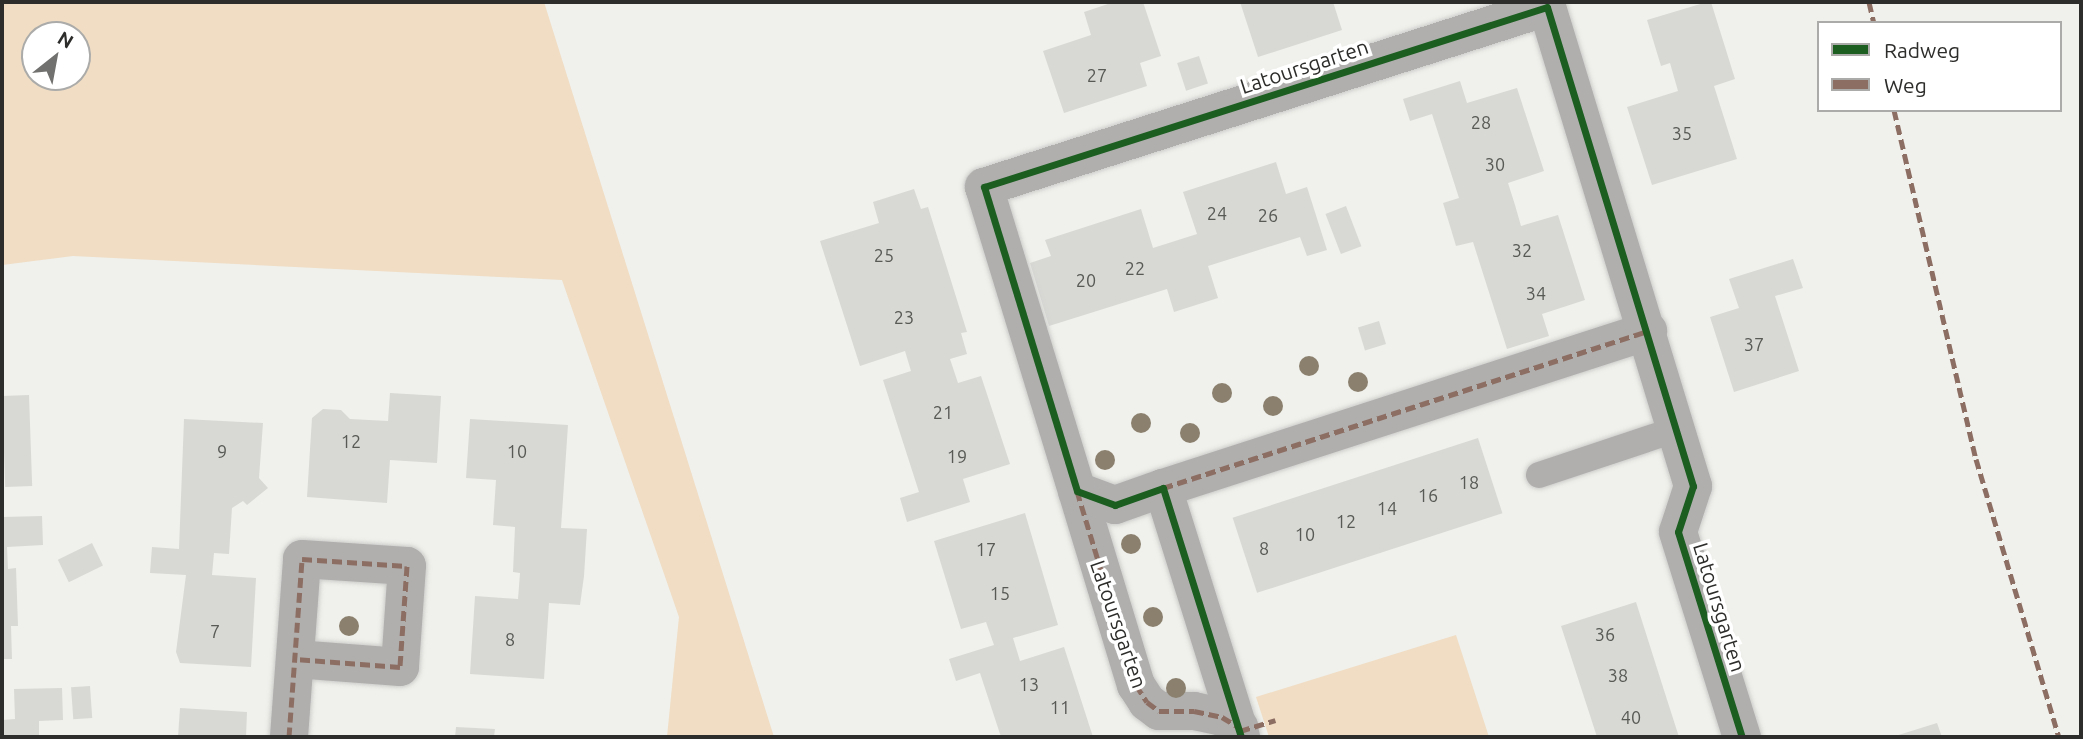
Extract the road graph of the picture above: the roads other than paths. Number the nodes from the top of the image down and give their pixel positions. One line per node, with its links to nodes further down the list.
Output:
1 (1648, 331): 2 (street, Latoursgarten); 4 (street); 5 (street, Latoursgarten)
2 (1675, 430): 3 (lane); 9 (street, Latoursgarten)
3 (1539, 475)
4 (1163, 488): 5 (street); 7 (street, Latoursgarten)
5 (1076, 491): 7 (street, Latoursgarten)
6 (295, 659): 8 (street)
7 (1240, 732)
8 (289, 737)
9 (1742, 737)

